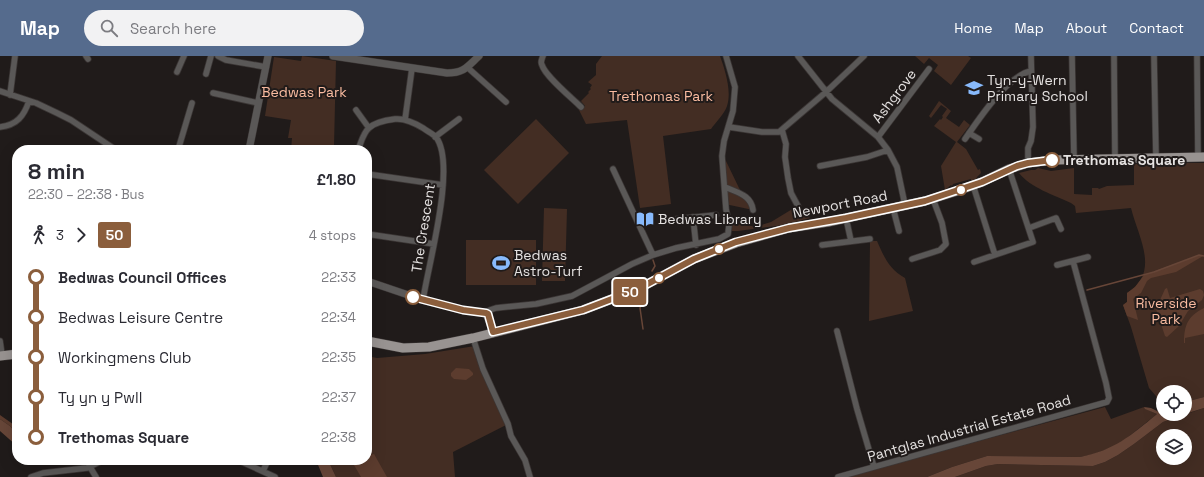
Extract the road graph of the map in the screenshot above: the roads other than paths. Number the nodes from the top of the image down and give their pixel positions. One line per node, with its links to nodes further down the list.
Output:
1 (15, 56): 27 (street)
2 (184, 56): 21 (street)
3 (211, 56): 23 (street)
4 (218, 56): 17 (street)
5 (268, 56): 17 (street)
6 (333, 56): 19 (street)
7 (479, 56): 18 (street)
8 (543, 56): 32 (street)
9 (726, 56): 37 (street)
10 (798, 56): 25 (street)
11 (864, 56): 25 (street)
12 (1031, 56): 22 (street)
13 (1072, 56): 53 (street)
14 (1114, 56): 52 (street)
15 (1154, 56): 51 (street)
16 (1197, 56): 50 (street)
17 (266, 67): 30 (street)
18 (467, 67): 19 (street); 29 (street)
19 (412, 68): 35 (street)
20 (929, 69): 42 (street, Ashgrove)
21 (177, 72)
22 (1031, 72): 40 (street); 54 (street)
23 (206, 74)
24 (0, 91): 27 (street)
25 (826, 92): 39 (street); 42 (street)
26 (214, 93): 30 (street)
27 (10, 95): 28 (street)
28 (29, 101): 36 (street); 45 (street)
29 (506, 102)
30 (258, 103): 47 (street)
31 (183, 107): 46 (street)
32 (581, 107)
33 (356, 110): 38 (street)
34 (459, 119): 41 (street)
35 (405, 120): 38 (street); 41 (street)
36 (0, 127)
37 (729, 127): 39 (street); 61 (street)
38 (369, 128): 48 (street)
39 (782, 130): 64 (street)
40 (969, 133): 43 (street); 44 (street)
41 (435, 137): 59 (street, The Crescent)
42 (878, 137): 49 (street)
43 (965, 139)
44 (979, 139)
45 (108, 145)
46 (179, 145)
47 (250, 145)
48 (360, 145)
49 (888, 150): 55 (street); 63 (street)
50 (1201, 157): 51 (main road, Newport Road)
51 (1156, 158): 52 (main road, Newport Road)
52 (1115, 159): 53 (main road, Newport Road)
53 (1074, 160): 54 (main road, Newport Road)
54 (1028, 163): 57 (main road, Newport Road)
55 (820, 166)
56 (613, 169): 80 (street)
57 (1009, 169): 60 (main road, Newport Road); 71 (street)
58 (372, 175): 59 (street)
59 (443, 185): 77 (street, The Crescent)
60 (973, 185): 62 (main road, Newport Road); 81 (street)
61 (725, 187): 66 (street); 78 (street)
62 (933, 199): 63 (main road, Newport Road); 83 (street)
63 (905, 205): 65 (main road, Newport Road)
64 (798, 206)
65 (893, 208): 69 (main road, Newport Road); 73 (street)
66 (753, 210)
67 (716, 215): 68 (street)
68 (693, 217): 70 (street); 78 (street)
69 (846, 218): 76 (street); 91 (main road, Newport Road)
70 (677, 219)
71 (1029, 228): 72 (street); 81 (street)
72 (1061, 229)
73 (899, 231)
74 (372, 235): 77 (street)
75 (870, 239): 76 (street)
76 (851, 241): 79 (street)
77 (434, 244): 88 (street, The Crescent)
78 (696, 245): 80 (street)
79 (822, 245)
80 (654, 255): 89 (street)
81 (995, 255): 85 (street)
82 (1088, 257): 84 (street)
83 (912, 259)
84 (1073, 261): 86 (street); 101 (street, Pantglas Industrial Estate Road)
85 (974, 262)
86 (1057, 265)
87 (372, 283): 88 (street)
88 (423, 300): 89 (street)
89 (486, 313): 91 (street)
90 (837, 331): 101 (street)
91 (493, 332): 92 (main road, Newport Road)
92 (472, 338): 94 (main road, Newport Road); 106 (street)
93 (0, 341): 96 (street)
94 (372, 341)
95 (12, 355): 96 (main road)
96 (1, 356)
97 (94, 465): 100 (street)
98 (249, 465): 102 (street)
99 (266, 465): 102 (street)
100 (90, 467): 103 (street); 104 (street)
101 (874, 468): 107 (street, Pantglas Industrial Estate Road)
102 (263, 471): 105 (street)
103 (31, 477)
104 (96, 477)
105 (275, 477)
106 (530, 477)
107 (838, 477)

